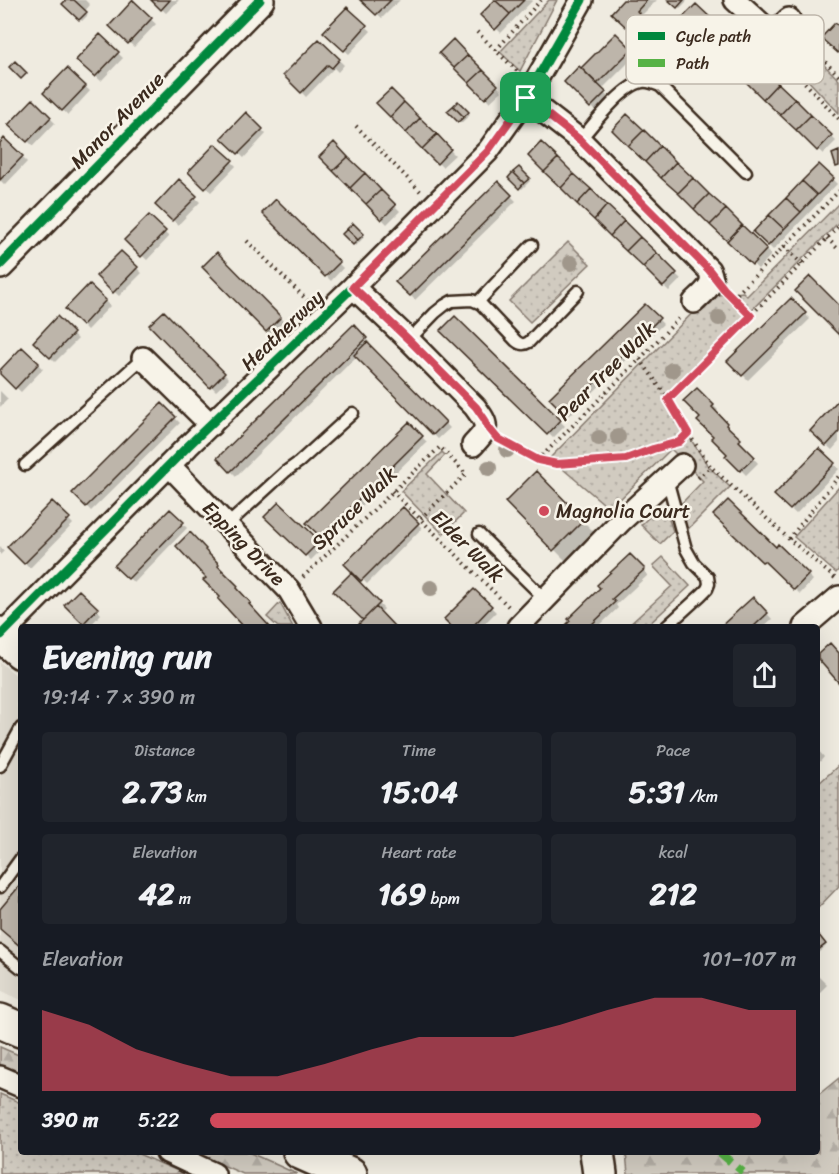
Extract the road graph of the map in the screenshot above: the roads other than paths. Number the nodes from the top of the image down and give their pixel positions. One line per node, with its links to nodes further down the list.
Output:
1 (260, 0): 11 (street, Manor Avenue)
2 (582, 0): 7 (street, Heatherway)
3 (735, 0): 4 (street)
4 (751, 15)
5 (635, 84): 8 (lane)
6 (656, 84): 9 (lane)
7 (530, 93): 8 (street); 12 (street, Heatherway)
8 (580, 140): 15 (street)
9 (746, 172)
10 (532, 245): 14 (lane)
11 (0, 265)
12 (353, 287): 16 (street); 19 (street, Heatherway)
13 (578, 291): 14 (lane)
14 (478, 302): 16 (lane)
15 (694, 302)
16 (409, 340): 20 (street)
17 (143, 358): 19 (street); 21 (lane)
18 (353, 413): 24 (lane)
19 (211, 424): 22 (street, Heatherway)
20 (473, 445)
21 (25, 465)
22 (169, 465): 24 (street, Epping Drive); 32 (street, Heatherway)
23 (674, 472): 26 (street); 30 (lane)
24 (226, 525): 28 (street, Epping Drive)
25 (478, 534): 26 (lane)
26 (545, 599): 29 (street)
27 (836, 607): 31 (street)
28 (309, 624)
29 (520, 624)
30 (669, 624)
31 (809, 624)
32 (0, 635): 33 (main road)
33 (18, 650)
34 (18, 733): 35 (lane)
35 (0, 765)
36 (18, 862): 37 (lane)
37 (0, 887)
38 (0, 951): 39 (lane)
39 (18, 966)
40 (0, 1021): 41 (main road)
41 (18, 1029)
42 (0, 1077): 43 (street)
43 (18, 1085)
44 (173, 1155): 47 (street)
45 (307, 1155): 48 (main road)
46 (597, 1155): 49 (main road)
47 (214, 1174)
48 (350, 1174)
49 (600, 1174)

